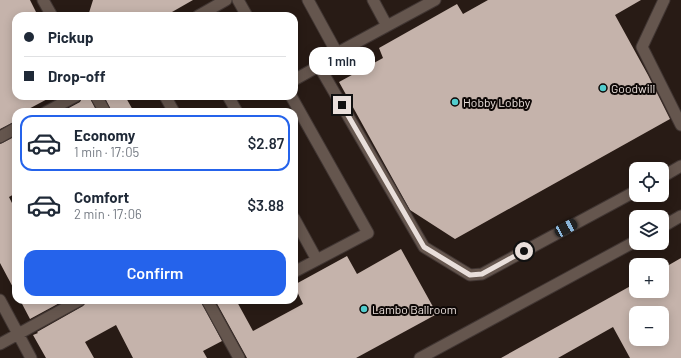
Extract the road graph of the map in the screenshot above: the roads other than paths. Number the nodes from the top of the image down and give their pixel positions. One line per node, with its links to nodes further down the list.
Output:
1 (43, 0): 8 (lane)
2 (226, 0): 9 (lane)
3 (238, 0): 10 (lane)
4 (308, 0): 12 (lane)
5 (373, 0): 11 (lane)
6 (435, 0): 11 (lane)
7 (664, 0): 18 (lane)
8 (50, 12)
9 (205, 12)
10 (245, 12)
11 (387, 26): 12 (lane)
12 (337, 53): 13 (lane)
13 (319, 66): 14 (lane); 23 (lane)
14 (298, 78)
15 (68, 100): 16 (lane)
16 (54, 108)
17 (298, 108): 28 (lane)
18 (681, 125)
19 (12, 130): 20 (lane)
20 (0, 137)
21 (681, 166): 22 (lane)
22 (669, 172)
23 (629, 195)
24 (681, 216): 25 (lane)
25 (669, 223)
26 (298, 225): 28 (lane)
27 (629, 245): 37 (lane)
28 (317, 260): 29 (lane)
29 (298, 270)
30 (0, 300): 33 (lane)
31 (73, 304): 33 (lane)
32 (210, 304): 36 (lane)
33 (18, 334): 34 (lane); 35 (lane)
34 (0, 344)
35 (31, 358)
36 (239, 358)
37 (420, 358)

